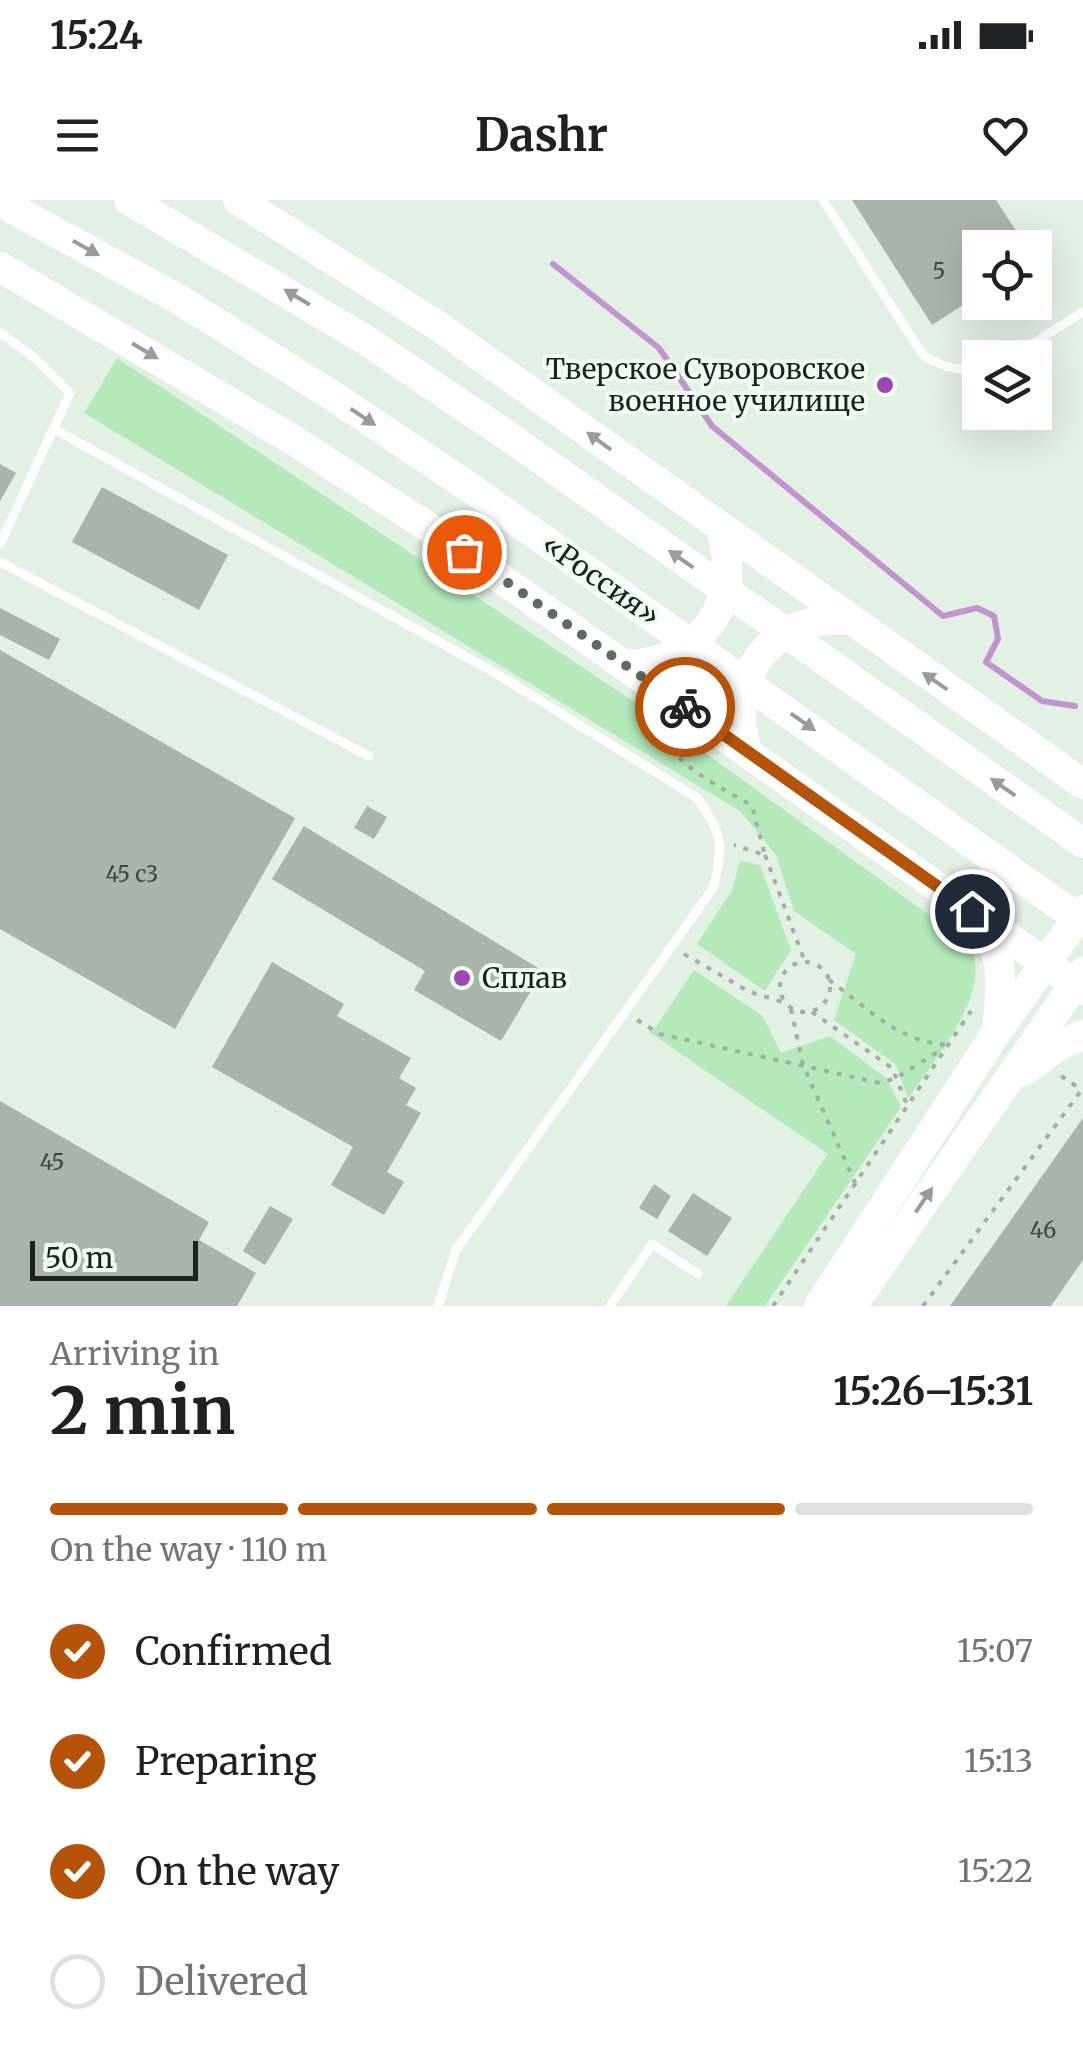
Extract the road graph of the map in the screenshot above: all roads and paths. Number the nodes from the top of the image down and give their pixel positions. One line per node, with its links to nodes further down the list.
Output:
1 (129, 200): 21 (main road, one-way to 1)
2 (238, 200): 11 (main road, one-way to 2)
3 (823, 200): 9 (lane)
4 (0, 202): 25 (main road, «Россия», one-way to 25)
5 (0, 267): 15 (main road, one-way to 15)
6 (1083, 312): 8 (lane)
7 (0, 333): 10 (lane)
8 (1038, 340)
9 (962, 372)
10 (54, 429): 12 (lane); 20 (lane)
11 (720, 527): 14 (main road); 15 (main road)
12 (0, 544)
13 (0, 562): 18 (lane)
14 (849, 620): 17 (main road); 19 (main road, one-way to 14)
15 (627, 665): 17 (main road)
16 (662, 714): 22 (path)
17 (746, 751): 24 (main road)
18 (369, 756)
19 (1083, 784)
20 (721, 840): 22 (path); 26 (lane)
21 (1083, 843)
22 (765, 855): 27 (path)
23 (1083, 910): 28 (main road)
24 (972, 911): 28 (main road); 35 (main road)
25 (1083, 922)
26 (672, 946): 31 (path); 33 (lane)
27 (805, 962): 29 (path); 31 (path)
28 (1045, 963): 30 (main road); 35 (main road)
29 (830, 980): 34 (path); 39 (path)
30 (1080, 982): 41 (main road)
31 (784, 1002): 32 (path)
32 (792, 1009): 34 (path); 37 (path)
33 (625, 1012): 37 (path); 45 (lane)
34 (811, 1012): 39 (path)
35 (996, 1033): 47 (main road)
36 (1083, 1036): 41 (main road)
37 (802, 1066): 39 (path); 43 (path)
38 (1048, 1068): 40 (path)
39 (896, 1078): 42 (path)
40 (1082, 1089): 49 (path)
41 (1000, 1090): 48 (main road, one-way to 41)
42 (908, 1108)
43 (856, 1185)
44 (698, 1274): 46 (lane)
45 (438, 1306)
46 (610, 1306)
47 (820, 1306)
48 (852, 1306)
49 (923, 1306)

